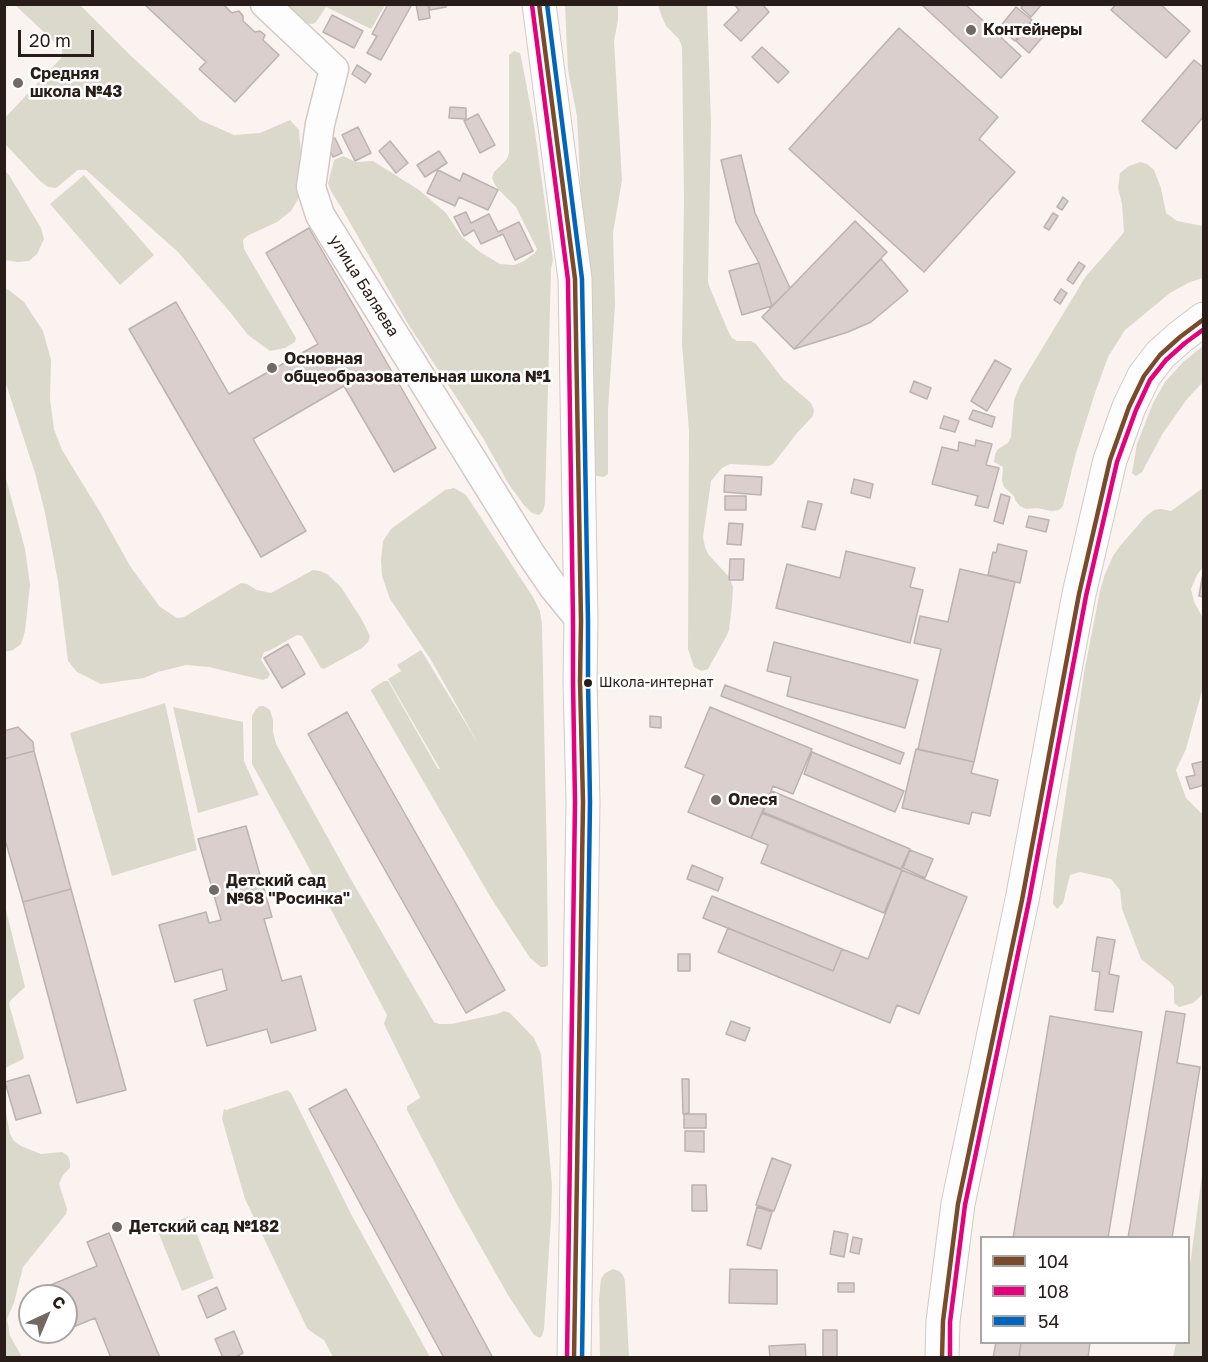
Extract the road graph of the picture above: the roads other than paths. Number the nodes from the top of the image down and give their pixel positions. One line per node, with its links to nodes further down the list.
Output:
1 (265, 4): 4 (street, улица Баляева)
2 (539, 4): 4 (street)
3 (1203, 320): 6 (street)
4 (581, 621): 5 (street)
5 (574, 1358)
6 (942, 1358)

